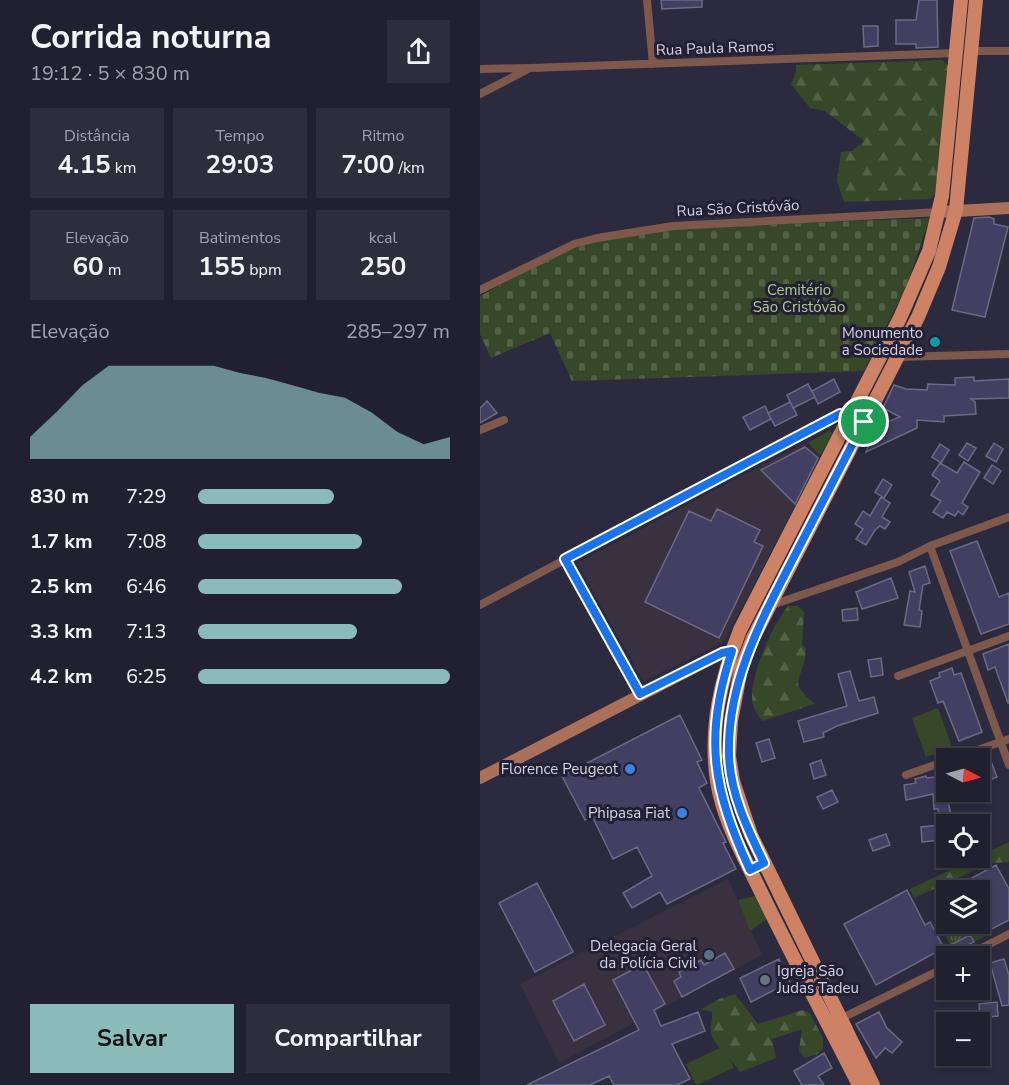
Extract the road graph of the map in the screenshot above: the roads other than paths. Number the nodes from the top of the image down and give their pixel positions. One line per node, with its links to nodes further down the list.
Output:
1 (646, 0): 6 (street)
2 (961, 0): 5 (main road)
3 (976, 0): 5 (main road)
4 (1009, 51): 5 (street, Rua Paula Ramos)
5 (964, 52): 6 (street, Rua Paula Ramos); 10 (main road); 11 (main road)
6 (653, 64): 7 (street, Rua Paula Ramos)
7 (530, 68): 8 (street); 9 (street, Rua Paula Ramos)
8 (480, 69)
9 (480, 94)
10 (945, 177): 11 (main road); 14 (main road)
11 (960, 178): 13 (main road)
12 (1009, 208): 13 (main road, Rua São Cristóvão)
13 (956, 210): 14 (main road, Rua São Cristóvão); 17 (main road)
14 (940, 212): 15 (street, Rua São Cristóvão); 18 (main road)
15 (480, 290)
16 (1009, 354): 17 (street)
17 (896, 357): 18 (main road)
18 (858, 418): 23 (street); 25 (main road); 27 (main road)
19 (504, 420): 20 (street)
20 (480, 430)
21 (1009, 517): 22 (street)
22 (930, 546): 25 (street); 28 (street)
23 (565, 559): 24 (street); 30 (street)
24 (480, 605)
25 (769, 606): 37 (main road)
26 (1009, 636): 28 (street)
27 (732, 651): 30 (main road); 38 (main road)
28 (968, 651): 29 (street); 31 (street)
29 (898, 676)
30 (640, 694): 36 (main road)
31 (1005, 741): 32 (street); 34 (street)
32 (984, 748)
33 (936, 764): 35 (street)
34 (1009, 765)
35 (906, 775)
36 (480, 778)
37 (764, 863): 38 (main road); 42 (main road)
38 (750, 870): 43 (main road)
39 (1009, 934): 40 (street)
40 (986, 946)
41 (936, 972): 42 (street)
42 (840, 1019): 44 (main road)
43 (859, 1085)
44 (873, 1085)

